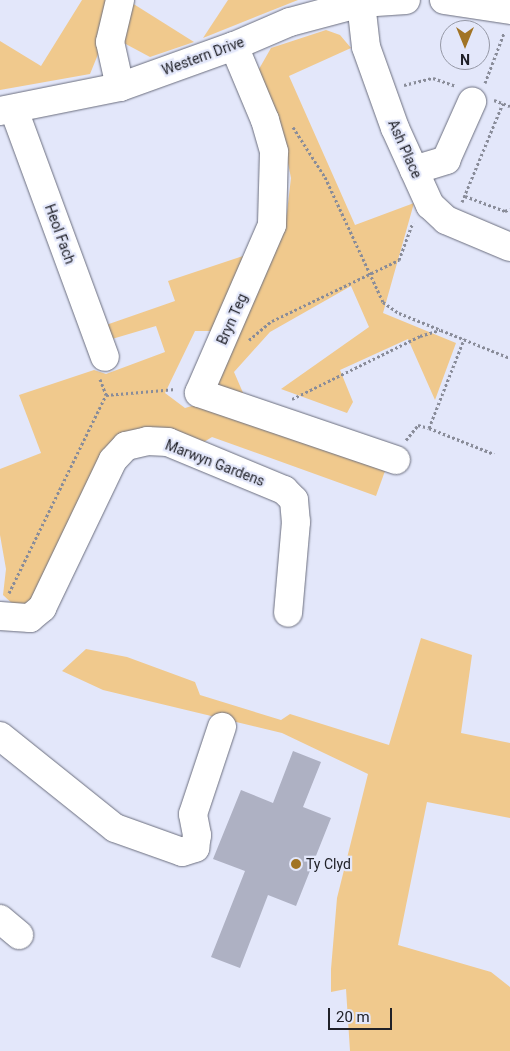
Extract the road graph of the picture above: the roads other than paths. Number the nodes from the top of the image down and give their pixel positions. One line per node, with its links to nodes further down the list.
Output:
1 (120, 0): 7 (street)
2 (406, 0): 4 (street, Western Drive)
3 (444, 0): 5 (street)
4 (361, 3): 6 (street, Western Drive); 10 (street, Ash Place)
5 (508, 18)
6 (234, 46): 7 (street, Western Drive); 13 (street, Bryn Teg)
7 (120, 87): 9 (street, Western Drive)
8 (477, 98): 10 (street)
9 (7, 111): 12 (street, Heol Fach)
10 (414, 170): 11 (street, Ash Place)
11 (510, 247)
12 (105, 357)
13 (396, 460)
14 (288, 613): 15 (street, Marwyn Gardens)
15 (0, 616)
16 (222, 727): 17 (street)
17 (0, 736)

